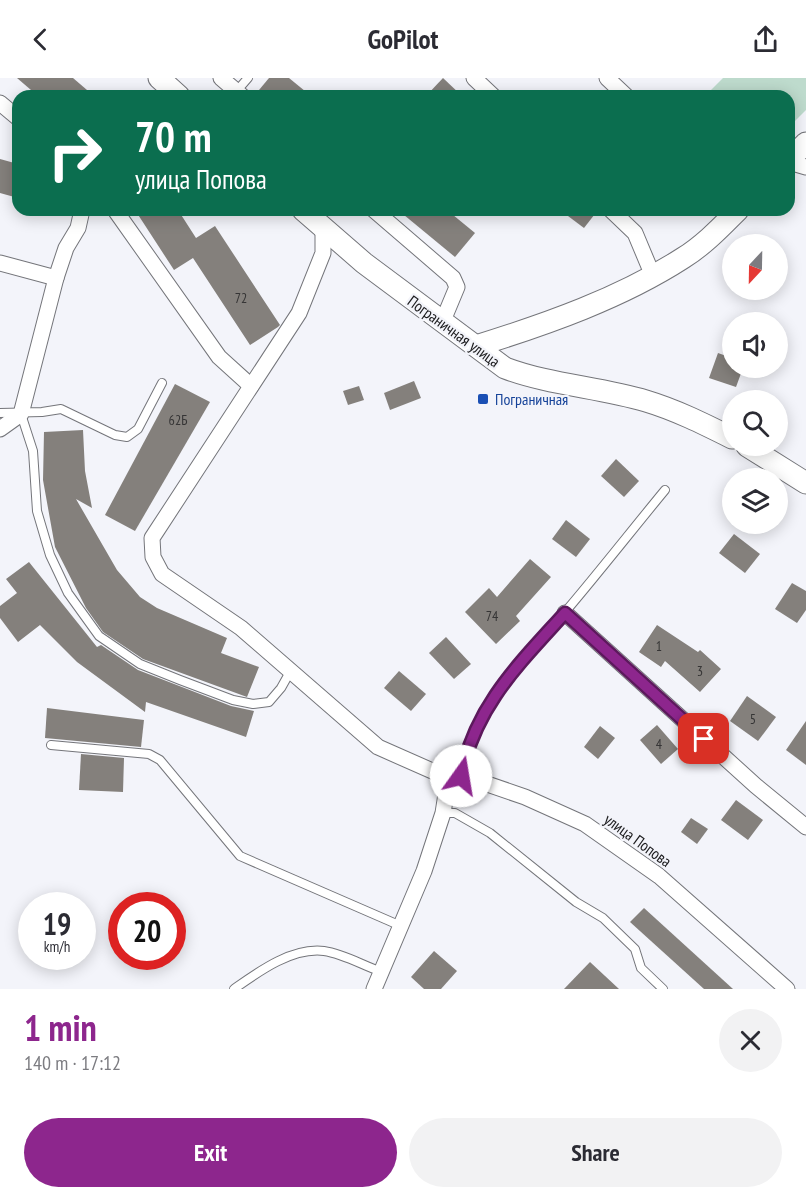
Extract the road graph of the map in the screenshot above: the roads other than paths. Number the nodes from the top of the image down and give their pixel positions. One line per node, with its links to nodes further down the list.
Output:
1 (221, 78): 4 (street)
2 (474, 78): 5 (street)
3 (607, 78): 6 (street)
4 (233, 90)
5 (487, 90)
6 (620, 90)
7 (0, 104): 8 (street)
8 (12, 113)
9 (806, 143): 10 (main road)
10 (795, 155)
11 (81, 216): 20 (street)
12 (119, 216): 24 (street)
13 (310, 216): 17 (main road, Пограничная улица)
14 (381, 216): 21 (street)
15 (617, 216): 19 (street)
16 (731, 216): 19 (main road)
17 (323, 228): 21 (main road, Пограничная улица); 24 (street, улица Попова)
18 (0, 263): 20 (street)
19 (653, 276): 22 (main road)
20 (56, 278): 26 (street)
21 (442, 323): 22 (main road, Пограничная улица)
22 (476, 346): 28 (main road, Пограничная улица)
23 (162, 383): 26 (lane)
24 (251, 386): 33 (street, улица Попова)
25 (0, 413): 26 (lane)
26 (21, 414): 27 (street); 33 (lane)
27 (0, 429)
28 (722, 434)
29 (763, 456): 30 (main road)
30 (806, 483)
31 (665, 490): 32 (lane)
32 (565, 613): 36 (lane); 38 (street)
33 (290, 672): 35 (street, улица Попова)
34 (51, 745): 39 (lane)
35 (439, 774): 36 (street, улица Попова); 37 (street)
36 (461, 776): 44 (street, улица Попова)
37 (443, 813): 39 (street); 43 (lane)
38 (806, 827)
39 (402, 927): 40 (street)
40 (382, 972): 41 (lane); 42 (street)
41 (234, 989)
42 (374, 989)
43 (663, 989)
44 (787, 989)

